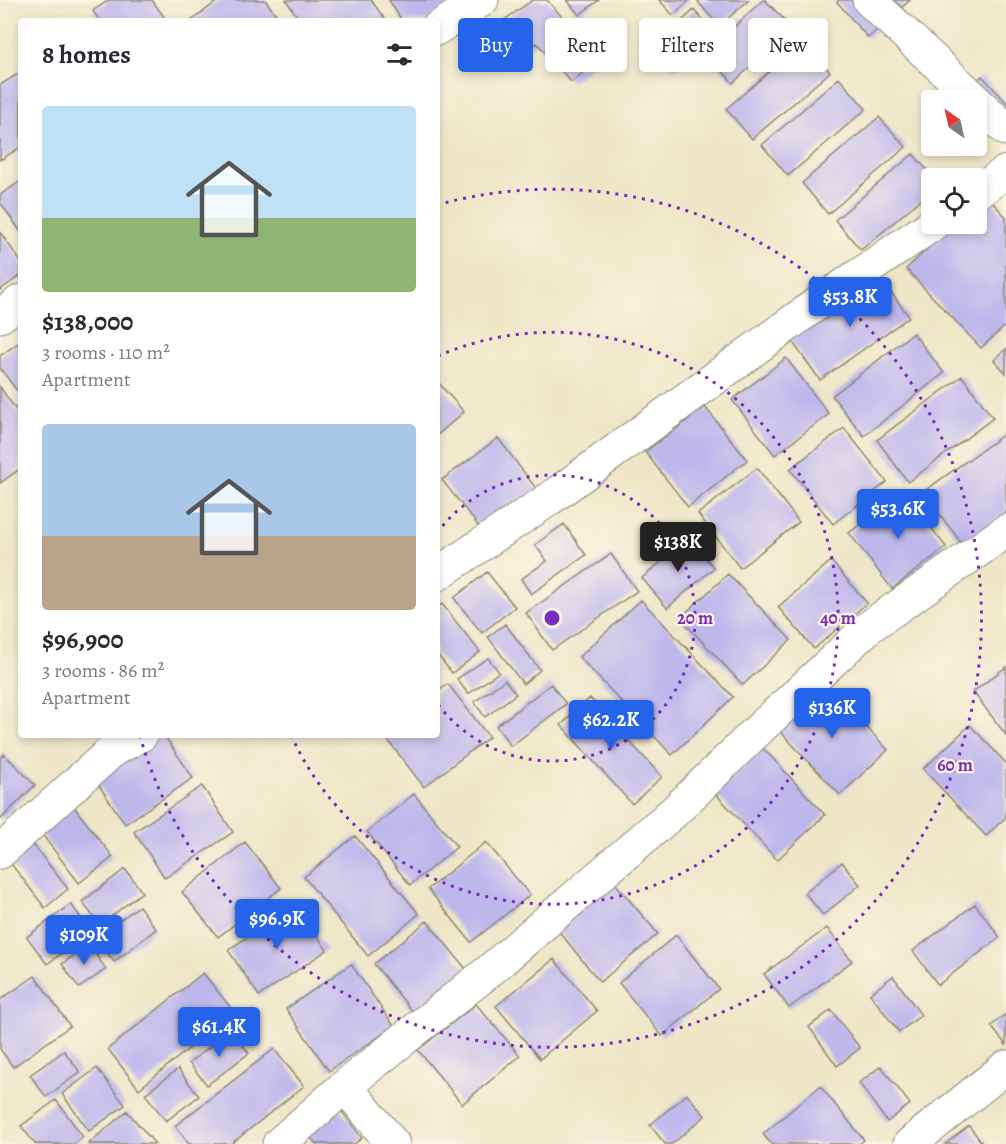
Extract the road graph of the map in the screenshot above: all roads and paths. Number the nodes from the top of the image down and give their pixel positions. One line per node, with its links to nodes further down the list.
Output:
1 (482, 0): 3 (street)
2 (869, 0): 4 (street)
3 (440, 26)
4 (964, 90)
5 (987, 111): 6 (street)
6 (1006, 129)
7 (1006, 172): 8 (street)
8 (987, 185)
9 (921, 232): 13 (street)
10 (18, 303): 11 (street)
11 (0, 316)
12 (1006, 531): 17 (street)
13 (440, 572)
14 (136, 738): 15 (street)
15 (0, 852)
16 (1006, 1066): 20 (street)
17 (345, 1086): 18 (street); 19 (street)
18 (279, 1144)
19 (393, 1144)
20 (910, 1144)

